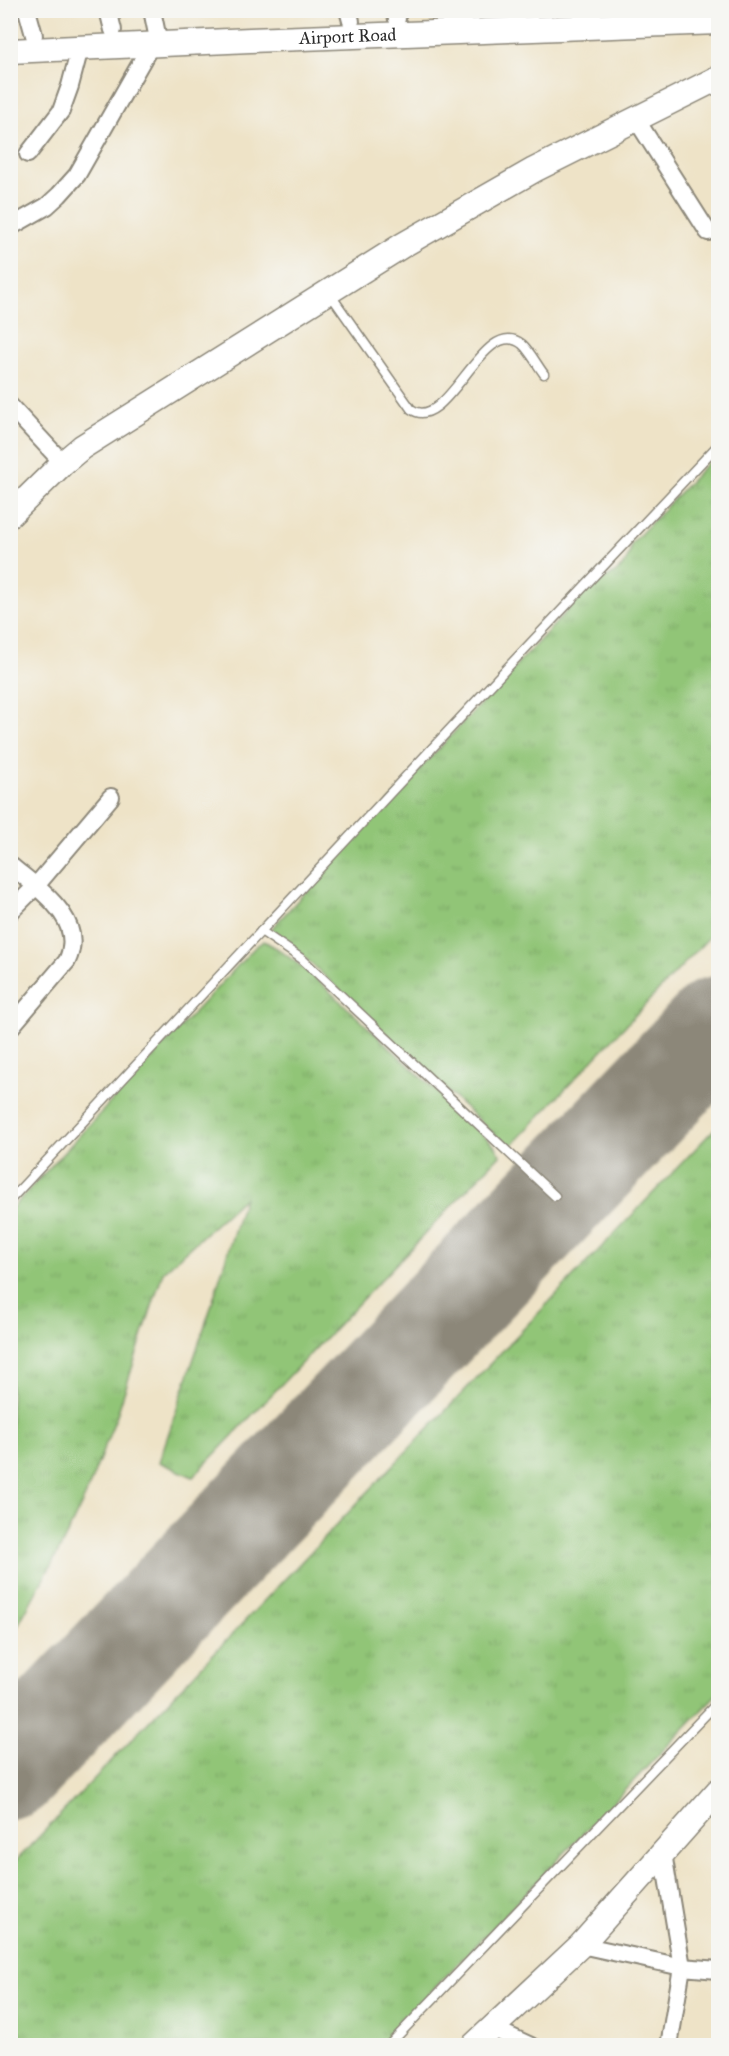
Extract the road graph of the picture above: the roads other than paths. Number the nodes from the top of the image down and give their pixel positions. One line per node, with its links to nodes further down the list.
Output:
1 (27, 10): 8 (street)
2 (636, 10): 3 (main road, Airport Road)
3 (396, 15): 4 (main road, Airport Road)
4 (350, 16): 7 (main road, Airport Road)
5 (110, 20): 7 (main road, Airport Road); 8 (main road, Airport Road)
6 (718, 22): 7 (main road, Airport Road)
7 (155, 32): 9 (main road, Airport Road); 14 (street)
8 (22, 35)
9 (80, 48): 10 (main road, Airport Road); 13 (street)
10 (10, 51)
11 (718, 78): 12 (main road)
12 (636, 119): 15 (street); 16 (main road)
13 (28, 153)
14 (10, 227)
15 (708, 232)
16 (328, 292): 17 (lane); 20 (main road)
17 (544, 374)
18 (10, 406): 20 (street)
19 (718, 445): 26 (lane)
20 (63, 463): 21 (main road)
21 (10, 515)
22 (111, 797): 24 (street)
23 (10, 865): 24 (street)
24 (35, 887): 25 (street); 27 (street)
25 (10, 912)
26 (261, 931): 28 (lane); 29 (lane)
27 (10, 1028)
28 (555, 1196)
29 (10, 1200)
30 (718, 1702): 37 (lane)
31 (718, 1791): 32 (main road)
32 (663, 1853): 33 (main road); 34 (street)
33 (581, 1945): 34 (street); 36 (main road)
34 (682, 1967): 35 (street); 40 (street)
35 (718, 1970)
36 (492, 2028): 38 (main road); 39 (street)
37 (388, 2046)
38 (473, 2046)
39 (531, 2046)
40 (669, 2046)

